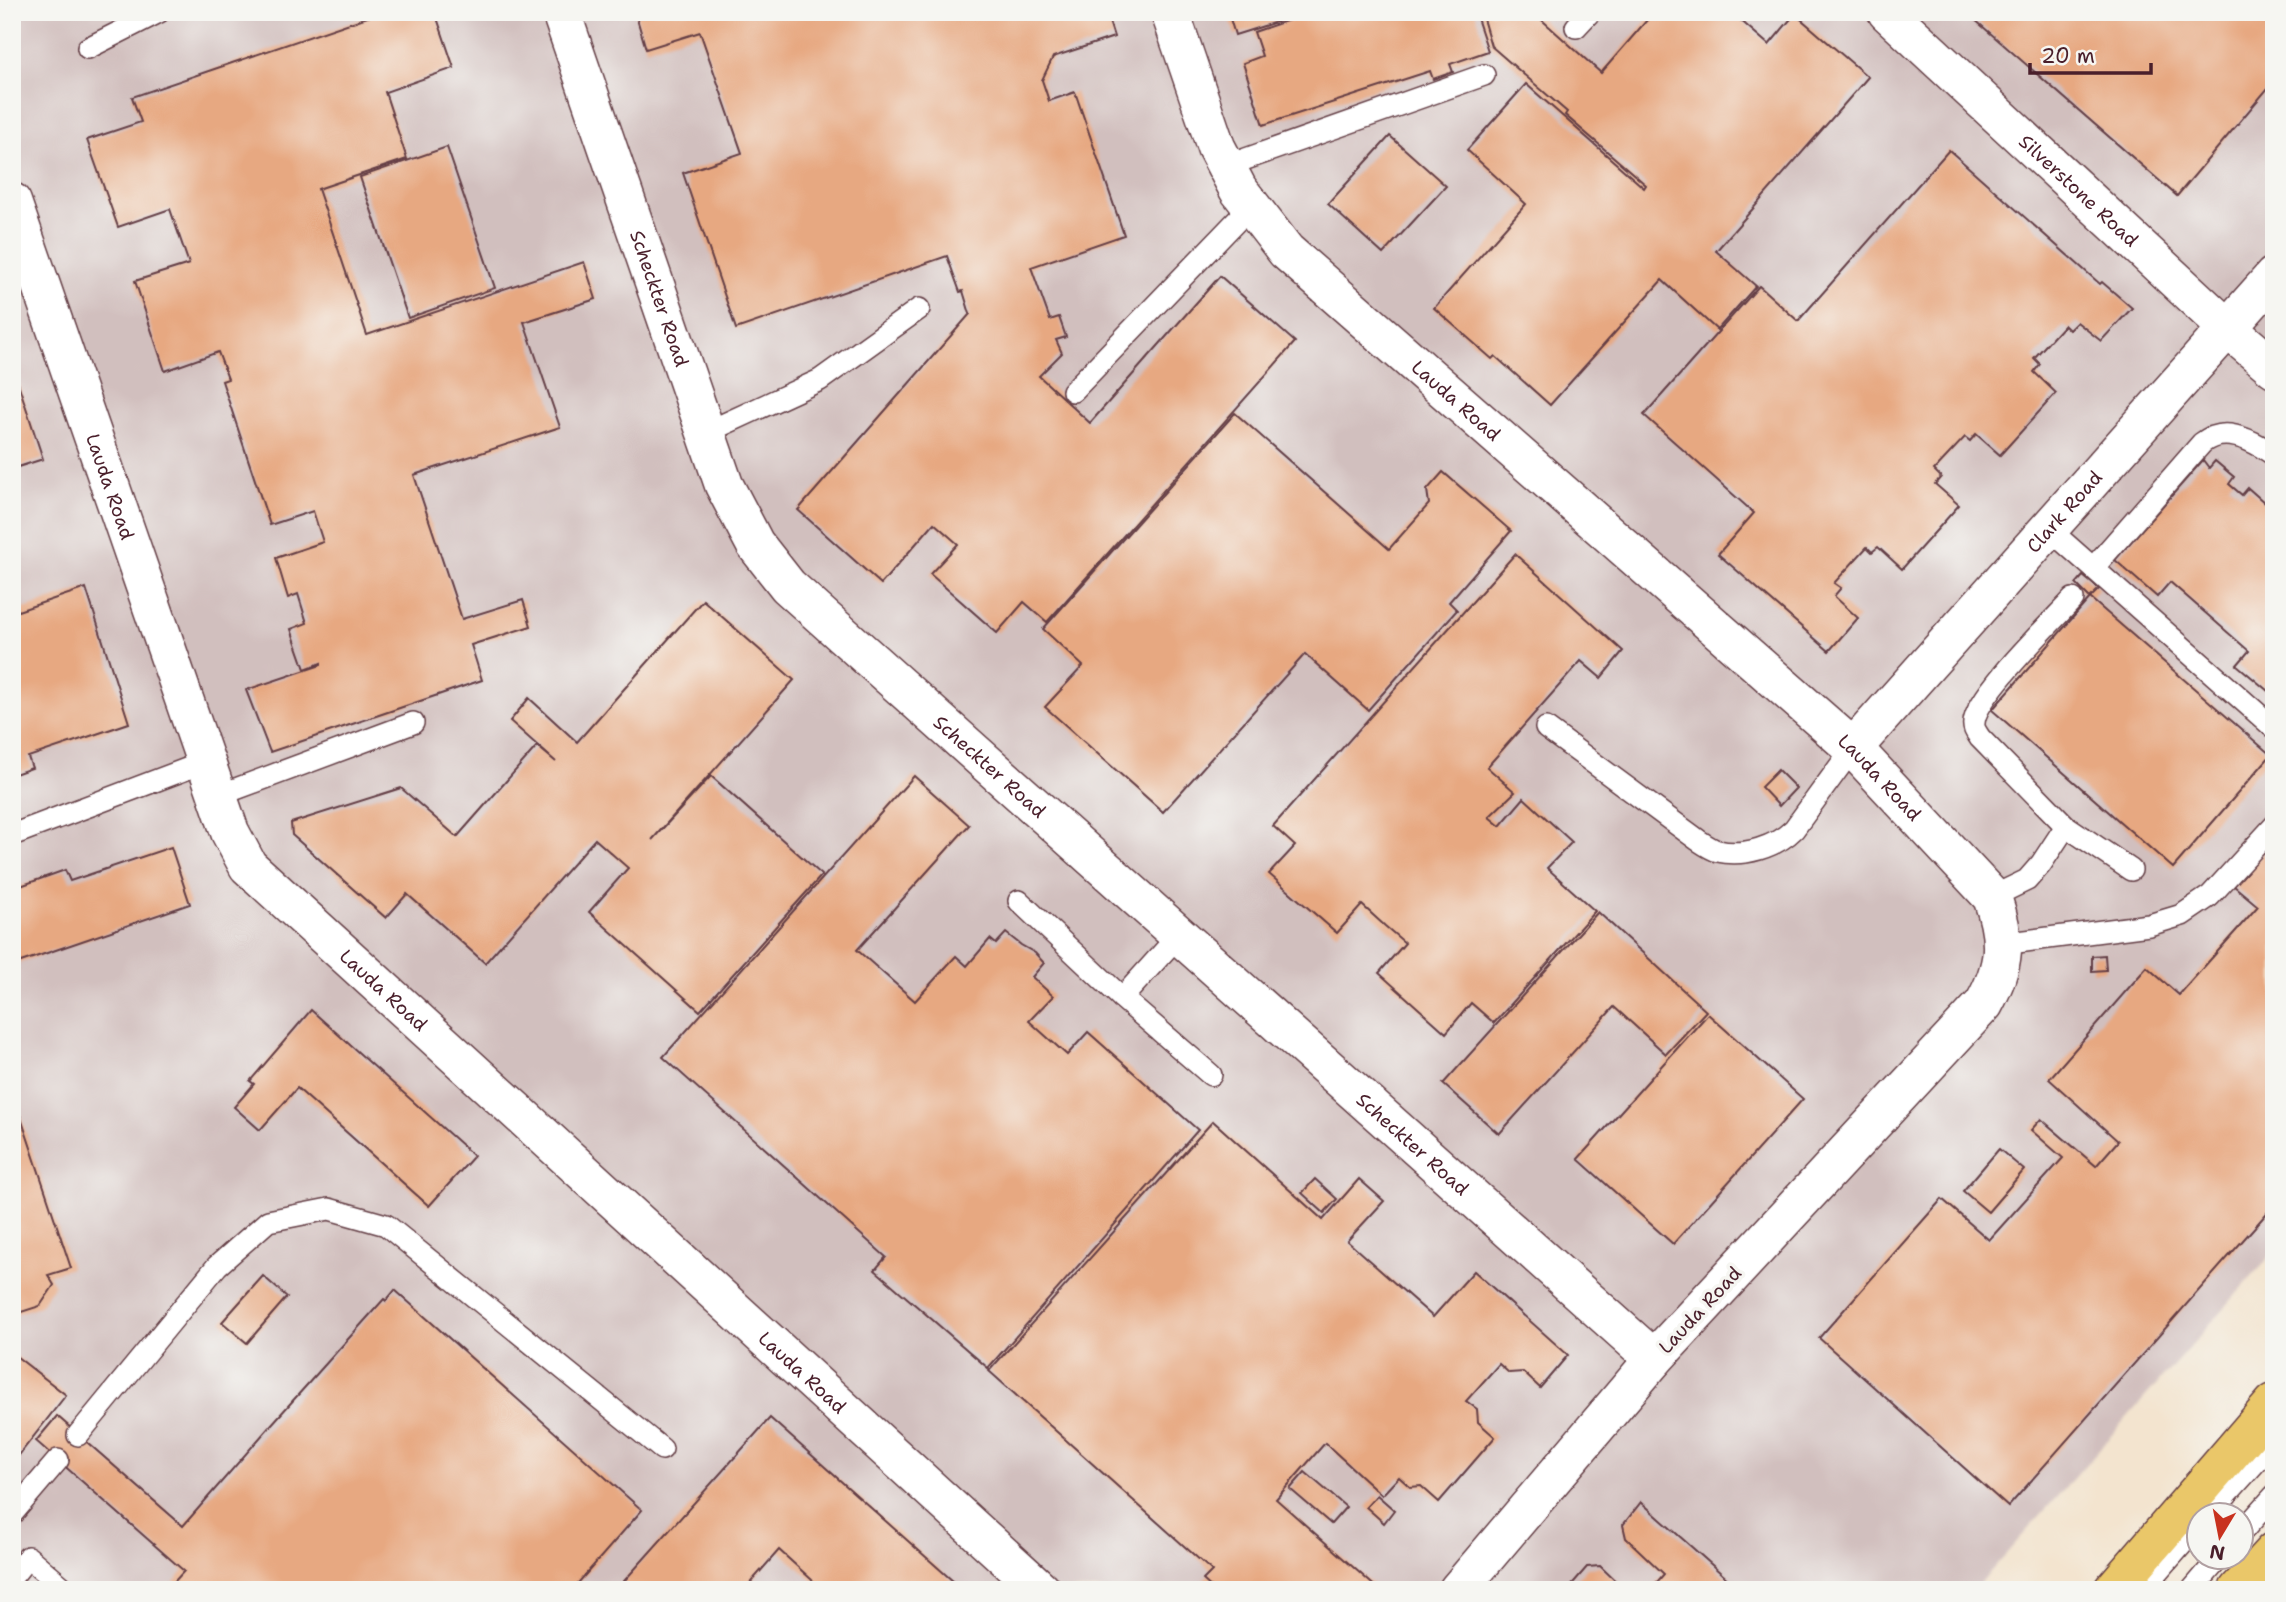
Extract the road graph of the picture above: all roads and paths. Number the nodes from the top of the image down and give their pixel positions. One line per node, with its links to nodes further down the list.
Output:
1 (159, 12): 5 (lane)
2 (561, 12): 15 (street, Scheckter Road)
3 (1170, 12): 7 (street, Lauda Road)
4 (1887, 12): 12 (street, Silverstone Road)
5 (88, 48)
6 (1484, 75): 7 (lane)
7 (1226, 166): 9 (street, Lauda Road)
8 (12, 202): 24 (street, Lauda Road)
9 (1251, 206): 14 (lane); 23 (street, Lauda Road)
10 (2274, 276): 12 (street, Clark Road)
11 (919, 309): 15 (lane)
12 (2227, 328): 13 (street, Silverstone Road); 17 (street, Clark Road)
13 (2274, 368)
14 (1073, 391)
15 (705, 433): 31 (street, Scheckter Road)
16 (2274, 455): 18 (lane)
17 (2049, 529): 18 (lane); 23 (street, Clark Road)
18 (2094, 567): 22 (lane)
19 (2073, 599): 26 (lane)
20 (413, 723): 24 (lane)
21 (1546, 728): 23 (lane)
22 (2274, 729)
23 (1853, 748): 29 (street, Lauda Road)
24 (211, 779): 27 (lane); 51 (street, Lauda Road)
25 (2274, 825): 32 (lane)
26 (2066, 826): 28 (lane); 29 (lane)
27 (12, 835)
28 (2131, 870)
29 (1992, 897): 32 (street, Lauda Road)
30 (1019, 901): 33 (lane)
31 (1179, 935): 33 (lane); 35 (street, Scheckter Road)
32 (2002, 944): 35 (street, Lauda Road)
33 (1122, 998): 34 (lane)
34 (1210, 1075)
35 (1654, 1359): 52 (street, Lauda Road)
36 (2274, 1403): 53 (main road)
37 (78, 1435): 39 (lane)
38 (2274, 1442): 42 (lane)
39 (662, 1449)
40 (58, 1460): 43 (lane)
41 (2274, 1496): 44 (lane)
42 (2222, 1500)
43 (12, 1514)
44 (2254, 1519)
45 (2184, 1543): 54 (lane)
46 (20, 1550): 49 (lane); 50 (lane)
47 (2274, 1552): 56 (main road)
48 (2209, 1570): 55 (lane)
49 (12, 1577)
50 (66, 1590)
51 (1041, 1590)
52 (1458, 1590)
53 (2113, 1590)
54 (2142, 1590)
55 (2192, 1590)
56 (2238, 1590)

